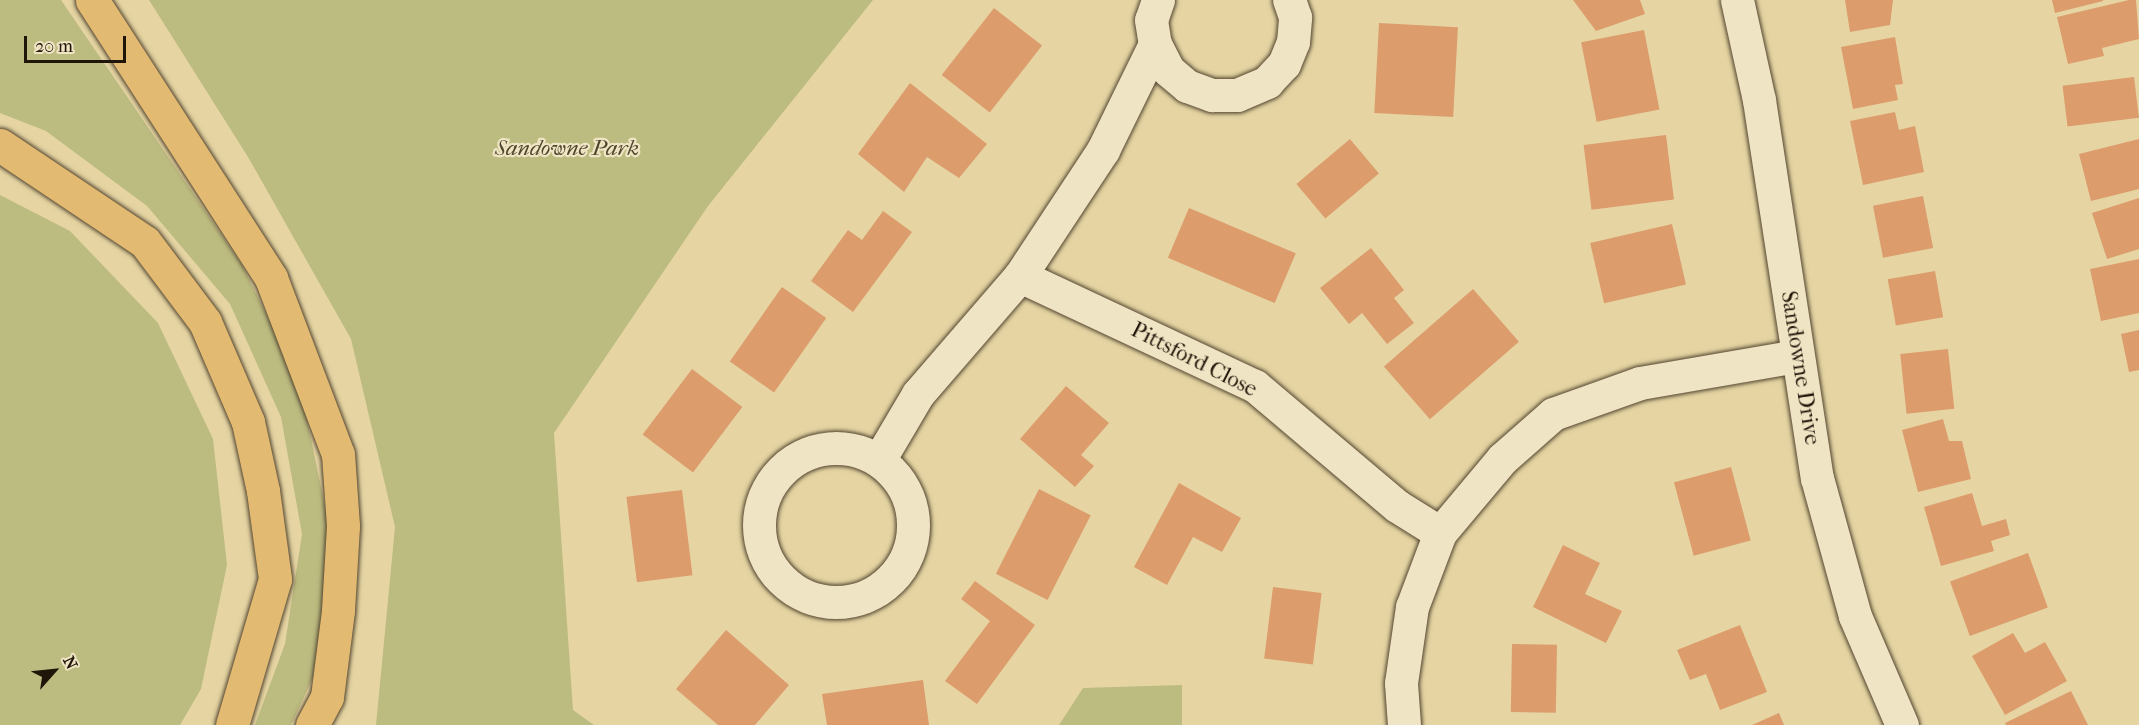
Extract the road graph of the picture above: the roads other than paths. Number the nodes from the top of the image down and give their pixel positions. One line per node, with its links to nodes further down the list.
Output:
1 (92, 0): 11 (highway)
2 (1158, 0): 5 (street)
3 (1289, 0): 5 (street)
4 (1737, 0): 8 (street, Sandowne Drive)
5 (1155, 44): 7 (street)
6 (0, 145): 12 (highway)
7 (1020, 276): 9 (street); 10 (street, Pittsford Close)
8 (1797, 356): 10 (street); 15 (street, Sandowne Drive)
9 (879, 460): 9 (street)
10 (1440, 532): 14 (street)
11 (325, 711): 13 (highway)
12 (232, 725)
13 (312, 725)
14 (1404, 725)
15 (1902, 725)

